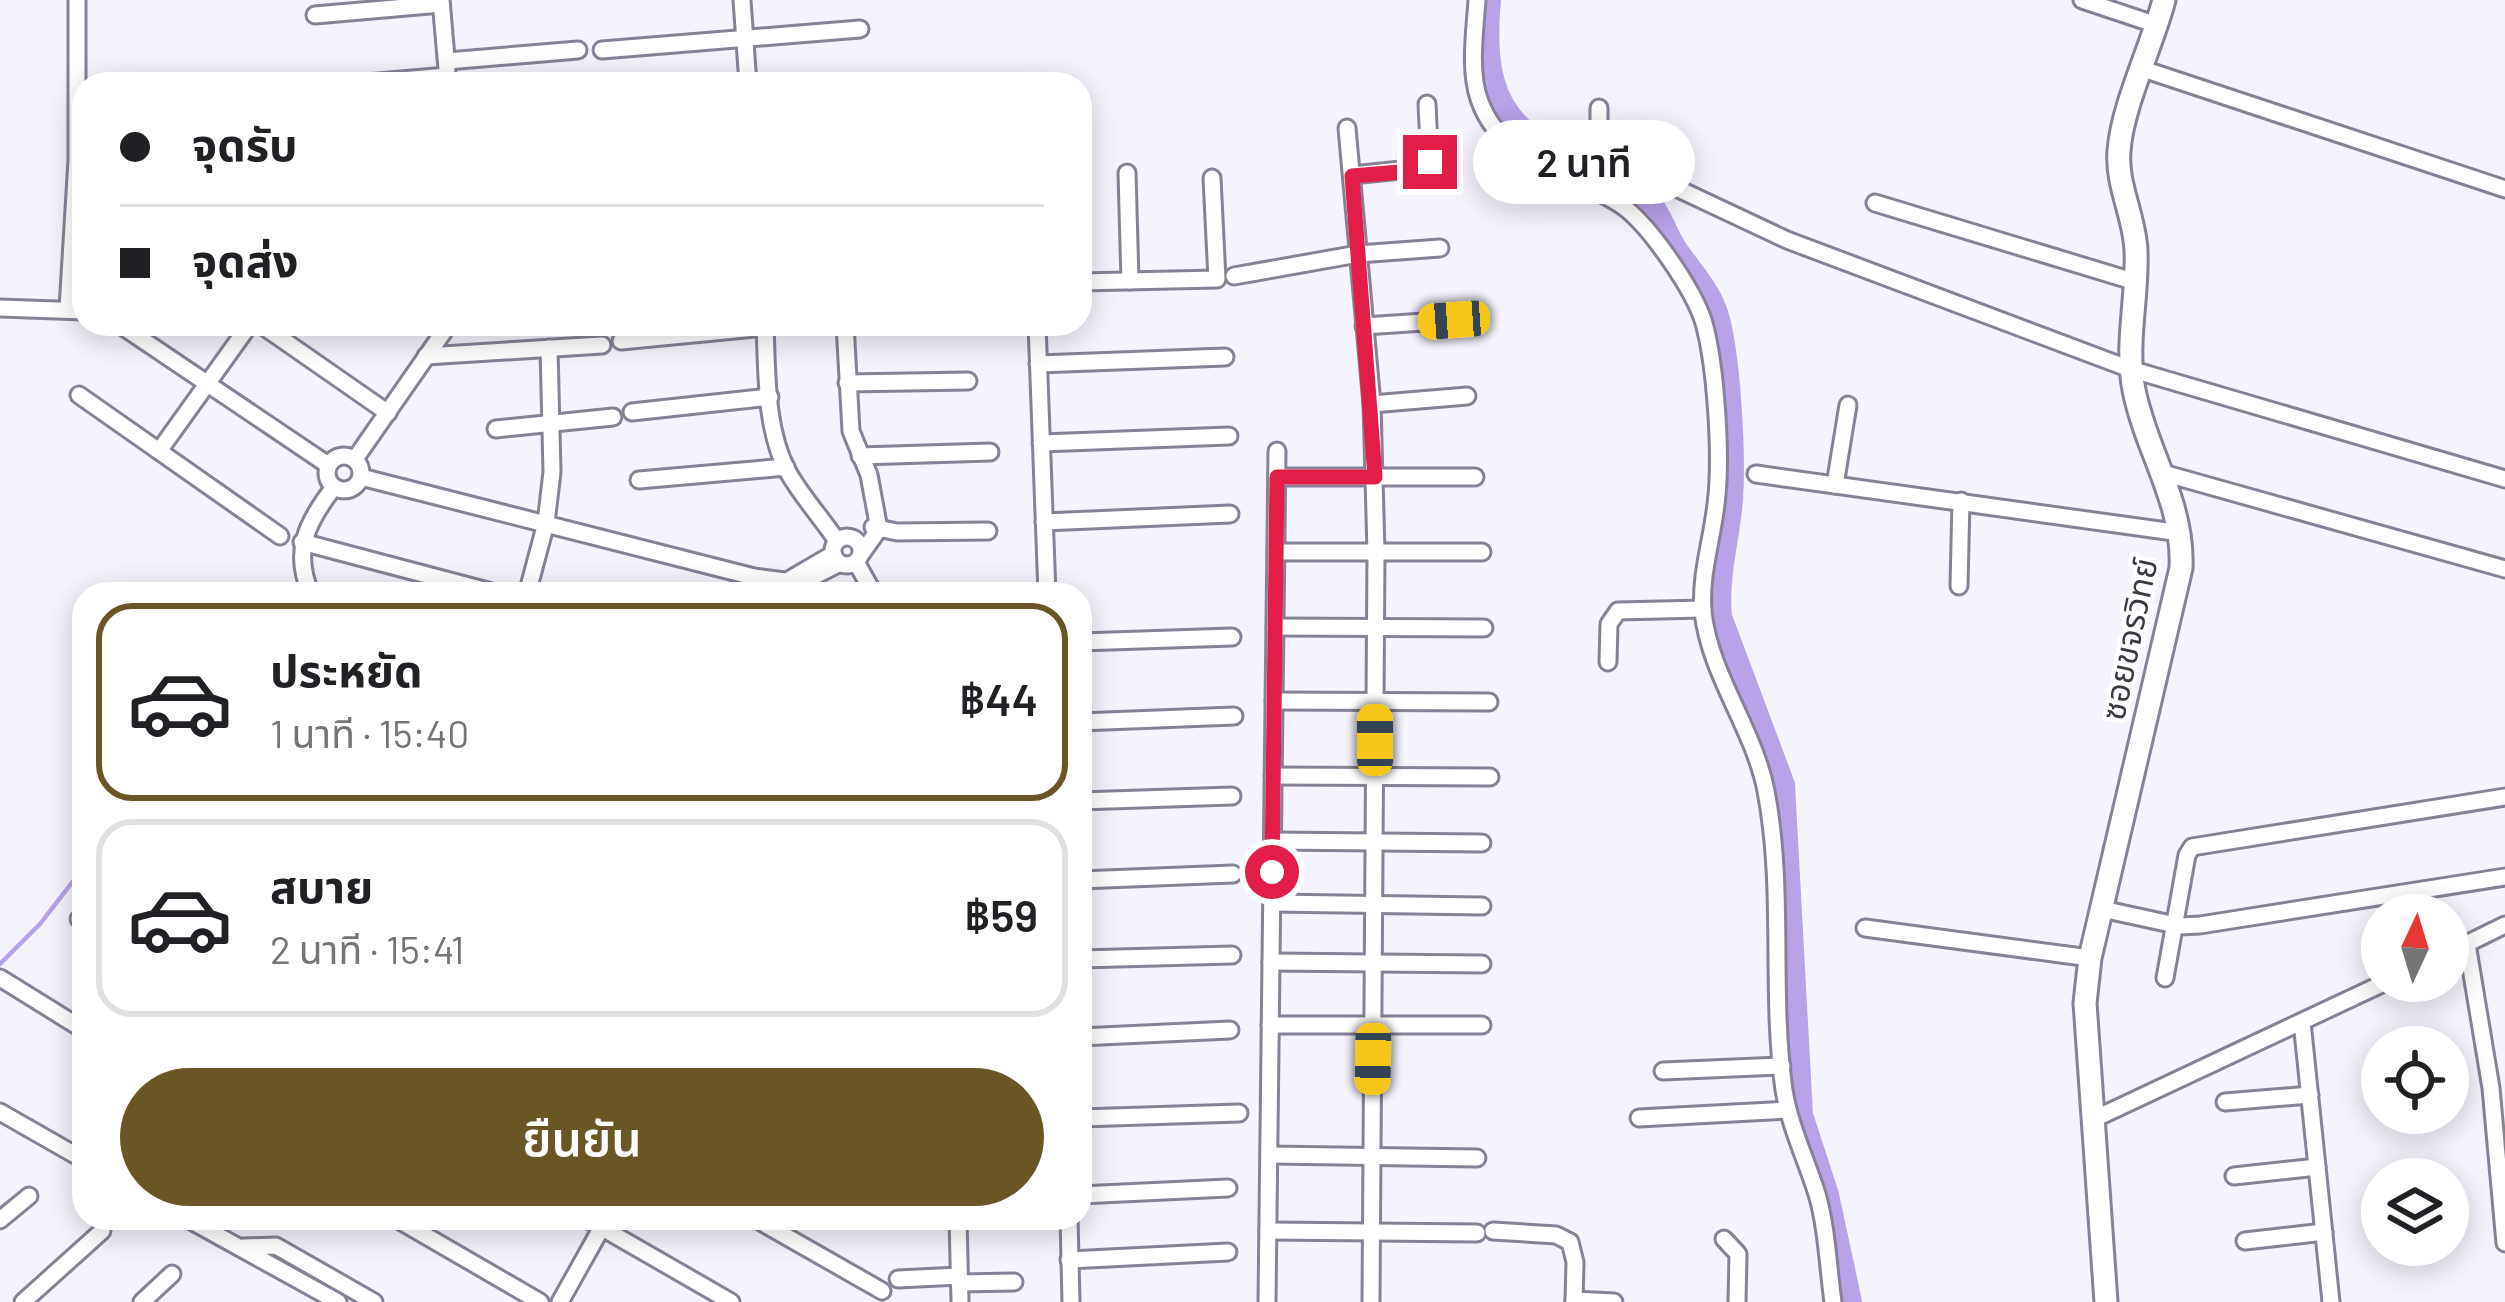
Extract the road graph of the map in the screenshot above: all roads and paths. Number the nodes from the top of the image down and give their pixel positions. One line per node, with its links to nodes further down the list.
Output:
1 (77, 0): 14 (street)
2 (742, 0): 10 (street)
3 (1478, 0): 103 (street)
4 (2082, 0): 8 (street)
5 (2164, 0): 8 (street, ซอยขจรวิทย์)
6 (441, 2): 7 (street); 15 (street)
7 (315, 15)
8 (2157, 25): 13 (street, ซอยขจรวิทย์)
9 (860, 29): 10 (street)
10 (744, 37): 12 (street); 17 (street)
11 (578, 50): 16 (street)
12 (602, 50)
13 (2143, 69): 24 (street); 31 (street, ซอยขจรวิทย์)
14 (77, 72)
15 (448, 72)
16 (459, 72)
17 (747, 72)
18 (1427, 104): 22 (street)
19 (1599, 108): 50 (street)
20 (1347, 128): 22 (street)
21 (1127, 173): 29 (street)
22 (1352, 176): 27 (street)
23 (1212, 178): 29 (street)
24 (2505, 189)
25 (1875, 203): 31 (street)
26 (1440, 248): 27 (street)
27 (1358, 254): 28 (street); 35 (street)
28 (1234, 276)
29 (1130, 281): 30 (street)
30 (1092, 282)
31 (2136, 282): 50 (street, ซอยขจรวิทย์)
32 (0, 308): 33 (street)
33 (72, 310)
34 (1454, 320): 35 (street)
35 (1364, 326): 57 (street)
36 (136, 336): 53 (street)
37 (242, 336): 53 (street)
38 (277, 336): 59 (street)
39 (440, 336): 47 (street)
40 (669, 336): 44 (street)
41 (766, 336): 56 (street)
42 (845, 336): 52 (street)
43 (1037, 336): 49 (street)
44 (621, 341)
45 (602, 345): 46 (street)
46 (549, 348): 47 (street); 62 (street)
47 (426, 356): 59 (street)
48 (1226, 357): 49 (street)
49 (1038, 364): 65 (street)
50 (2130, 369): 73 (street, ซอยขจรวิทย์); 79 (street)
51 (968, 381): 52 (street)
52 (847, 383): 69 (street)
53 (207, 385): 66 (street); 71 (street)
54 (79, 395): 66 (street)
55 (1468, 396): 57 (street)
56 (770, 398): 60 (street); 72 (street)
57 (1372, 404): 77 (street)
58 (1848, 405): 81 (street)
59 (388, 412): 70 (street)
60 (632, 412)
61 (613, 417): 62 (street)
62 (552, 422): 63 (street); 86 (street)
63 (496, 429)
64 (1229, 436): 65 (street)
65 (1041, 443): 85 (street)
66 (159, 451): 90 (street)
67 (1277, 451): 76 (street)
68 (990, 452): 69 (street)
69 (860, 456): 87 (street)
70 (355, 459): 71 (street); 75 (street)
71 (328, 465): 82 (street)
72 (786, 467): 80 (street); 93 (street)
73 (2163, 473): 89 (street, ซอยขจรวิทย์); 96 (street)
74 (1756, 474): 81 (street)
75 (361, 477): 82 (street); 86 (street)
76 (1277, 477): 77 (street); 92 (street)
77 (1375, 477): 78 (street); 95 (street)
78 (1475, 477)
79 (2505, 479)
80 (640, 480)
81 (1835, 485): 83 (street)
82 (334, 487): 91 (street)
83 (1961, 501): 89 (street); 102 (street)
84 (1230, 514): 85 (street)
85 (1044, 522): 101 (street)
86 (546, 523): 93 (street); 99 (street)
87 (875, 523): 88 (street); 93 (street)
88 (988, 531)
89 (2181, 533): 130 (street, ซอยขจรวิทย์)
90 (280, 536)
91 (302, 542): 97 (street); 98 (street)
92 (1276, 551): 95 (street); 104 (street)
93 (848, 552): 100 (street)
94 (1482, 552): 95 (street)
95 (1376, 553): 105 (street)
96 (2505, 568)
97 (307, 582)
98 (454, 582)
99 (529, 582)
100 (867, 582)
101 (1046, 582)
102 (1959, 586)
103 (1703, 609): 109 (street); 152 (street)
104 (1275, 627): 105 (street); 110 (street)
105 (1376, 627): 106 (street); 111 (street)
106 (1484, 628)
107 (1232, 637): 108 (street)
108 (1092, 642)
109 (1608, 662)
110 (1274, 701): 111 (street); 115 (street)
111 (1374, 702): 112 (street); 116 (street)
112 (1490, 702)
113 (1234, 716): 114 (street)
114 (1092, 722)
115 (1273, 776): 116 (street); 121 (street)
116 (1375, 777): 117 (street); 123 (street)
117 (1490, 777)
118 (1232, 796): 120 (street)
119 (2505, 797): 131 (street)
120 (1092, 802)
121 (1273, 842): 123 (street); 127 (street)
122 (1482, 843): 123 (street)
123 (1374, 844): 128 (street)
124 (1232, 874): 126 (street)
125 (2505, 878): 131 (street)
126 (1092, 880)
127 (1272, 903): 128 (street); 139 (street)
128 (1374, 904): 129 (street); 140 (street)
129 (1482, 906)
130 (2102, 909): 131 (street); 137 (street, ซอยขจรวิทย์)
131 (2174, 925): 143 (street)
132 (2505, 925): 134 (street)
133 (1865, 928): 137 (street)
134 (2469, 943)
135 (1232, 955): 138 (street)
136 (2469, 956): 185 (street)
137 (2090, 958): 161 (street, ซอยขจรวิทย์)
138 (1092, 959)
139 (1271, 962): 140 (street); 149 (street)
140 (1374, 964): 141 (street); 147 (street)
141 (1481, 964)
142 (0, 978): 146 (street)
143 (2165, 978)
144 (2361, 994): 145 (street)
145 (2302, 1022): 154 (street); 161 (street)
146 (72, 1023)
147 (1374, 1024): 148 (street); 149 (street); 164 (street)
148 (1481, 1024)
149 (1270, 1025): 163 (street)
150 (1230, 1030): 151 (street)
151 (1092, 1036)
152 (1782, 1066): 153 (street); 156 (street)
153 (1663, 1071)
154 (2310, 1095): 155 (street); 166 (street)
155 (2225, 1102)
156 (1788, 1110): 160 (street); 209 (street)
157 (0, 1112): 162 (street)
158 (1239, 1113): 159 (street)
159 (1092, 1118)
160 (1639, 1118)
161 (2092, 1120): 210 (street, ซอยขจรวิทย์)
162 (72, 1153)
163 (1269, 1155): 164 (street); 179 (street)
164 (1372, 1156): 165 (street); 182 (street)
165 (1477, 1158)
166 (2318, 1167): 167 (street); 181 (street)
167 (2234, 1176)
168 (1228, 1188): 169 (street)
169 (1092, 1194)
170 (29, 1196): 171 (street)
171 (0, 1220)
172 (208, 1230): 186 (street)
173 (416, 1230): 200 (street)
174 (600, 1230): 201 (street)
175 (615, 1230): 202 (street)
176 (775, 1230): 193 (street)
177 (958, 1230): 191 (street)
178 (1069, 1230): 188 (street)
179 (1268, 1231): 182 (street); 205 (street)
180 (102, 1232): 196 (street)
181 (2324, 1232): 184 (street); 195 (street)
182 (1371, 1233): 194 (street); 206 (street)
183 (1724, 1239): 208 (street)
184 (2245, 1241)
185 (2505, 1243)
186 (240, 1248): 198 (street); 199 (street)
187 (1228, 1252): 188 (street)
188 (1070, 1260): 204 (street)
189 (172, 1274): 197 (street)
190 (898, 1279): 191 (street)
191 (959, 1280): 192 (street); 203 (street)
192 (1014, 1282)
193 (882, 1292)
194 (1574, 1301): 207 (street)
195 (2331, 1301): 211 (street)
196 (23, 1302)
197 (142, 1302)
198 (338, 1302)
199 (374, 1302)
200 (540, 1302)
201 (560, 1302)
202 (731, 1302)
203 (960, 1302)
204 (1071, 1302)
205 (1267, 1302)
206 (1371, 1302)
207 (1614, 1302)
208 (1737, 1302)
209 (1833, 1302)
210 (2106, 1302)
211 (2320, 1302)

